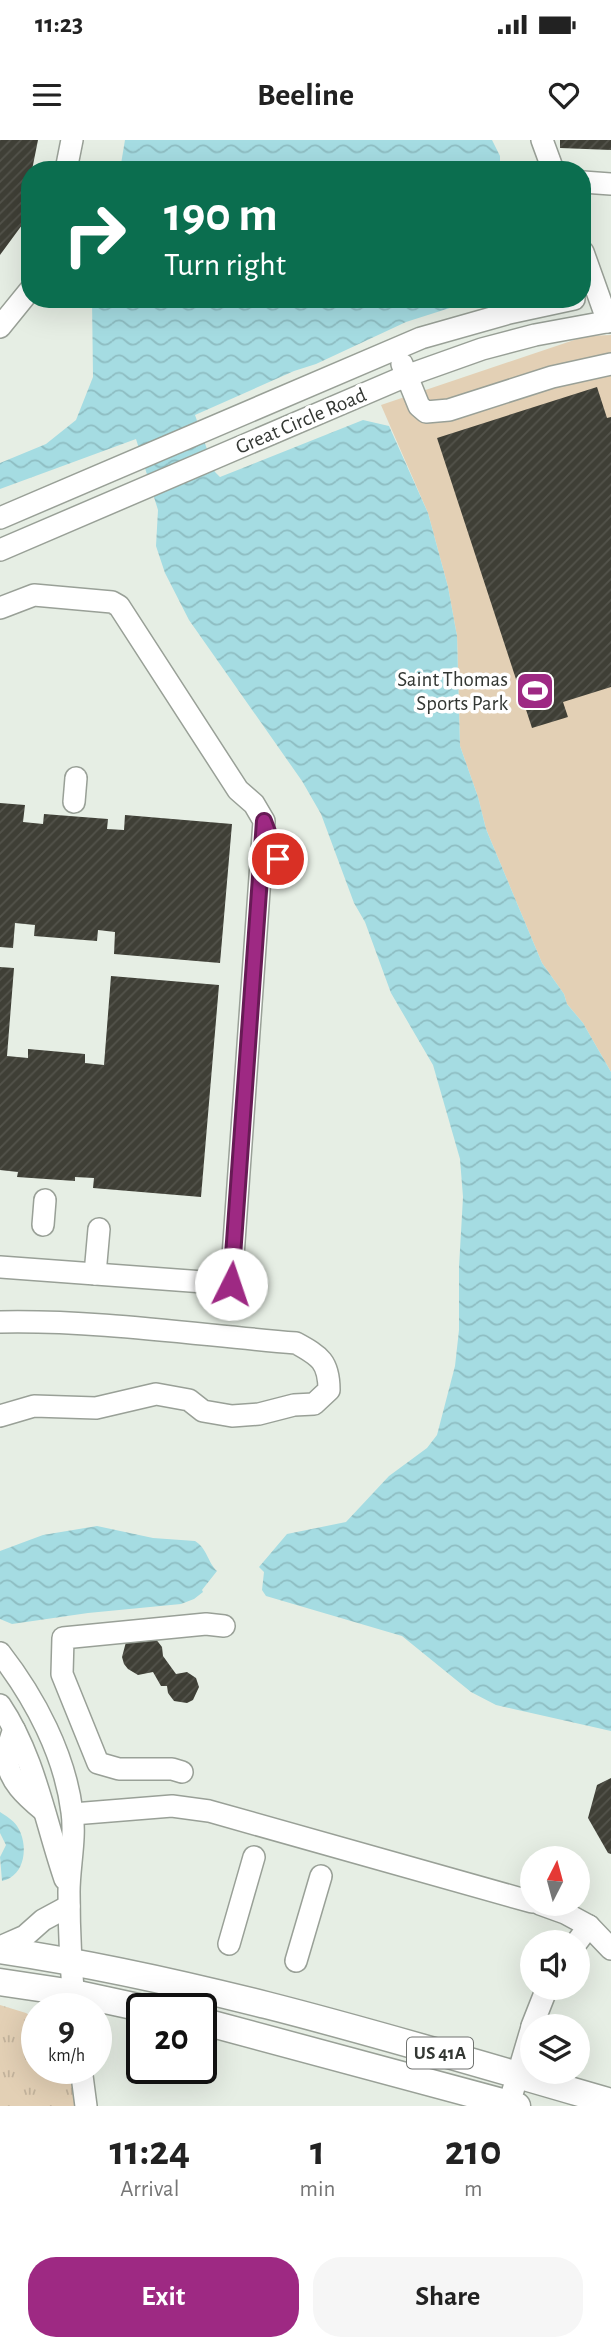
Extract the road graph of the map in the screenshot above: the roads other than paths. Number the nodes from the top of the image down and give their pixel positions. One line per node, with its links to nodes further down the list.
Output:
1 (72, 140): 3 (street)
2 (542, 140): 4 (street)
3 (68, 161)
4 (550, 161)
5 (591, 183): 6 (street)
6 (611, 184)
7 (591, 275): 8 (street)
8 (598, 296): 11 (street)
9 (21, 301): 12 (street)
10 (534, 308): 13 (street, Great Circle Road)
11 (610, 321): 15 (street, Great Circle Road)
12 (0, 327)
13 (396, 349): 15 (street); 16 (street, Great Circle Road)
14 (611, 364): 15 (street)
15 (406, 376): 17 (street, Great Circle Road)
16 (0, 519)
17 (0, 550)
18 (0, 608): 21 (street)
19 (76, 778): 20 (street)
20 (74, 803)
21 (264, 821): 22 (street); 27 (street)
22 (278, 859)
23 (45, 1200): 24 (street)
24 (43, 1225)
25 (99, 1229): 27 (street)
26 (0, 1267): 27 (street)
27 (95, 1274)
28 (0, 1322): 29 (street)
29 (0, 1416)
30 (223, 1626): 33 (street)
31 (0, 1654): 34 (street)
32 (0, 1705): 37 (street)
33 (182, 1772)
34 (73, 1814): 37 (street); 38 (street)
35 (254, 1857): 42 (street)
36 (321, 1876): 46 (street)
37 (69, 1898): 43 (street); 45 (street)
38 (520, 1899)
39 (568, 1916): 40 (street)
40 (580, 1930)
41 (590, 1938): 44 (street)
42 (229, 1944)
43 (0, 1948): 45 (main road, US 41A)
44 (611, 1949)
45 (72, 1961): 49 (street); 52 (main road, US 41A)
46 (296, 1961)
47 (0, 1982): 48 (main road)
48 (43, 1993)
49 (74, 1993)
50 (217, 2025): 55 (main road, US 41A)
51 (520, 2065): 52 (street)
52 (517, 2075): 54 (main road, US 41A); 55 (street)
53 (83, 2084): 56 (street)
54 (611, 2102)
55 (513, 2105)
56 (86, 2106)

